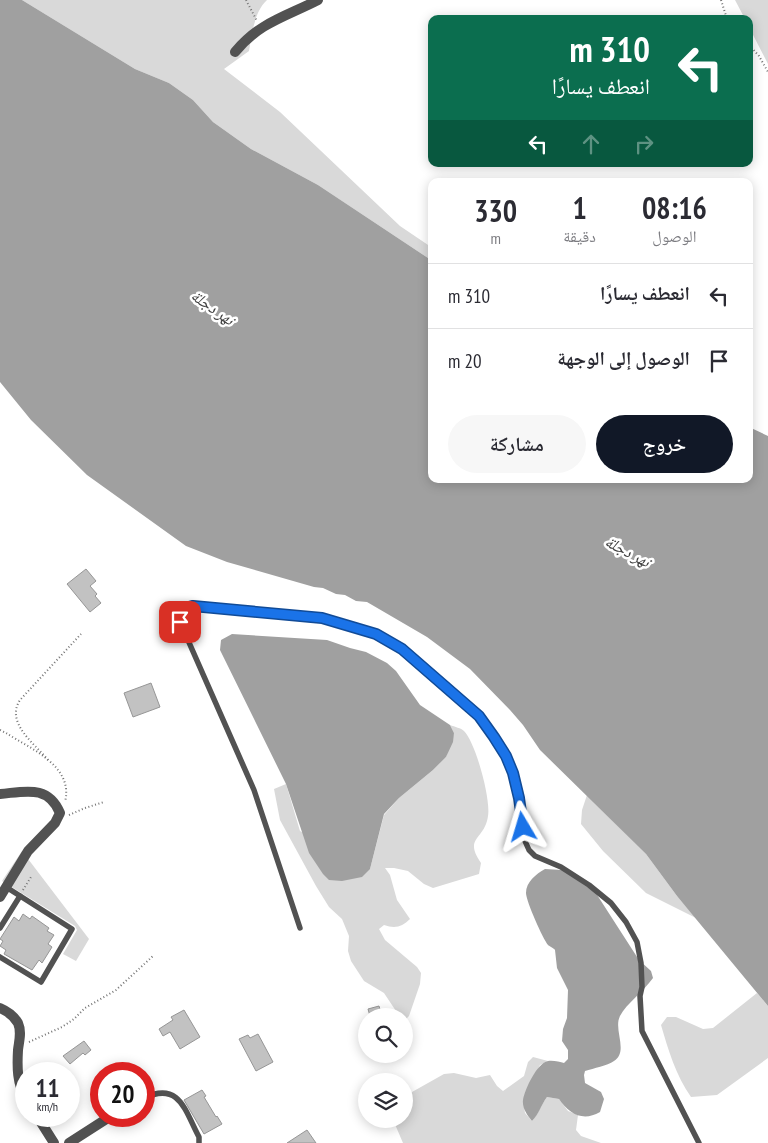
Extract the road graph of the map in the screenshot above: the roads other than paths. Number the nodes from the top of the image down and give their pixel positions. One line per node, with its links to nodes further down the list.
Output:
1 (318, 0): 2 (street)
2 (234, 52)
3 (0, 794): 4 (street)
4 (6, 887): 5 (lane); 6 (street)
5 (20, 896): 7 (lane); 9 (lane)
6 (0, 897)
7 (1, 924)
8 (300, 928): 18 (lane)
9 (0, 957)
10 (0, 1008): 11 (street)
11 (17, 1062)
12 (155, 1093): 17 (lane)
13 (44, 1127): 15 (street)
14 (94, 1127): 16 (street)
15 (54, 1143)
16 (69, 1143)
17 (199, 1143)
18 (699, 1143)

